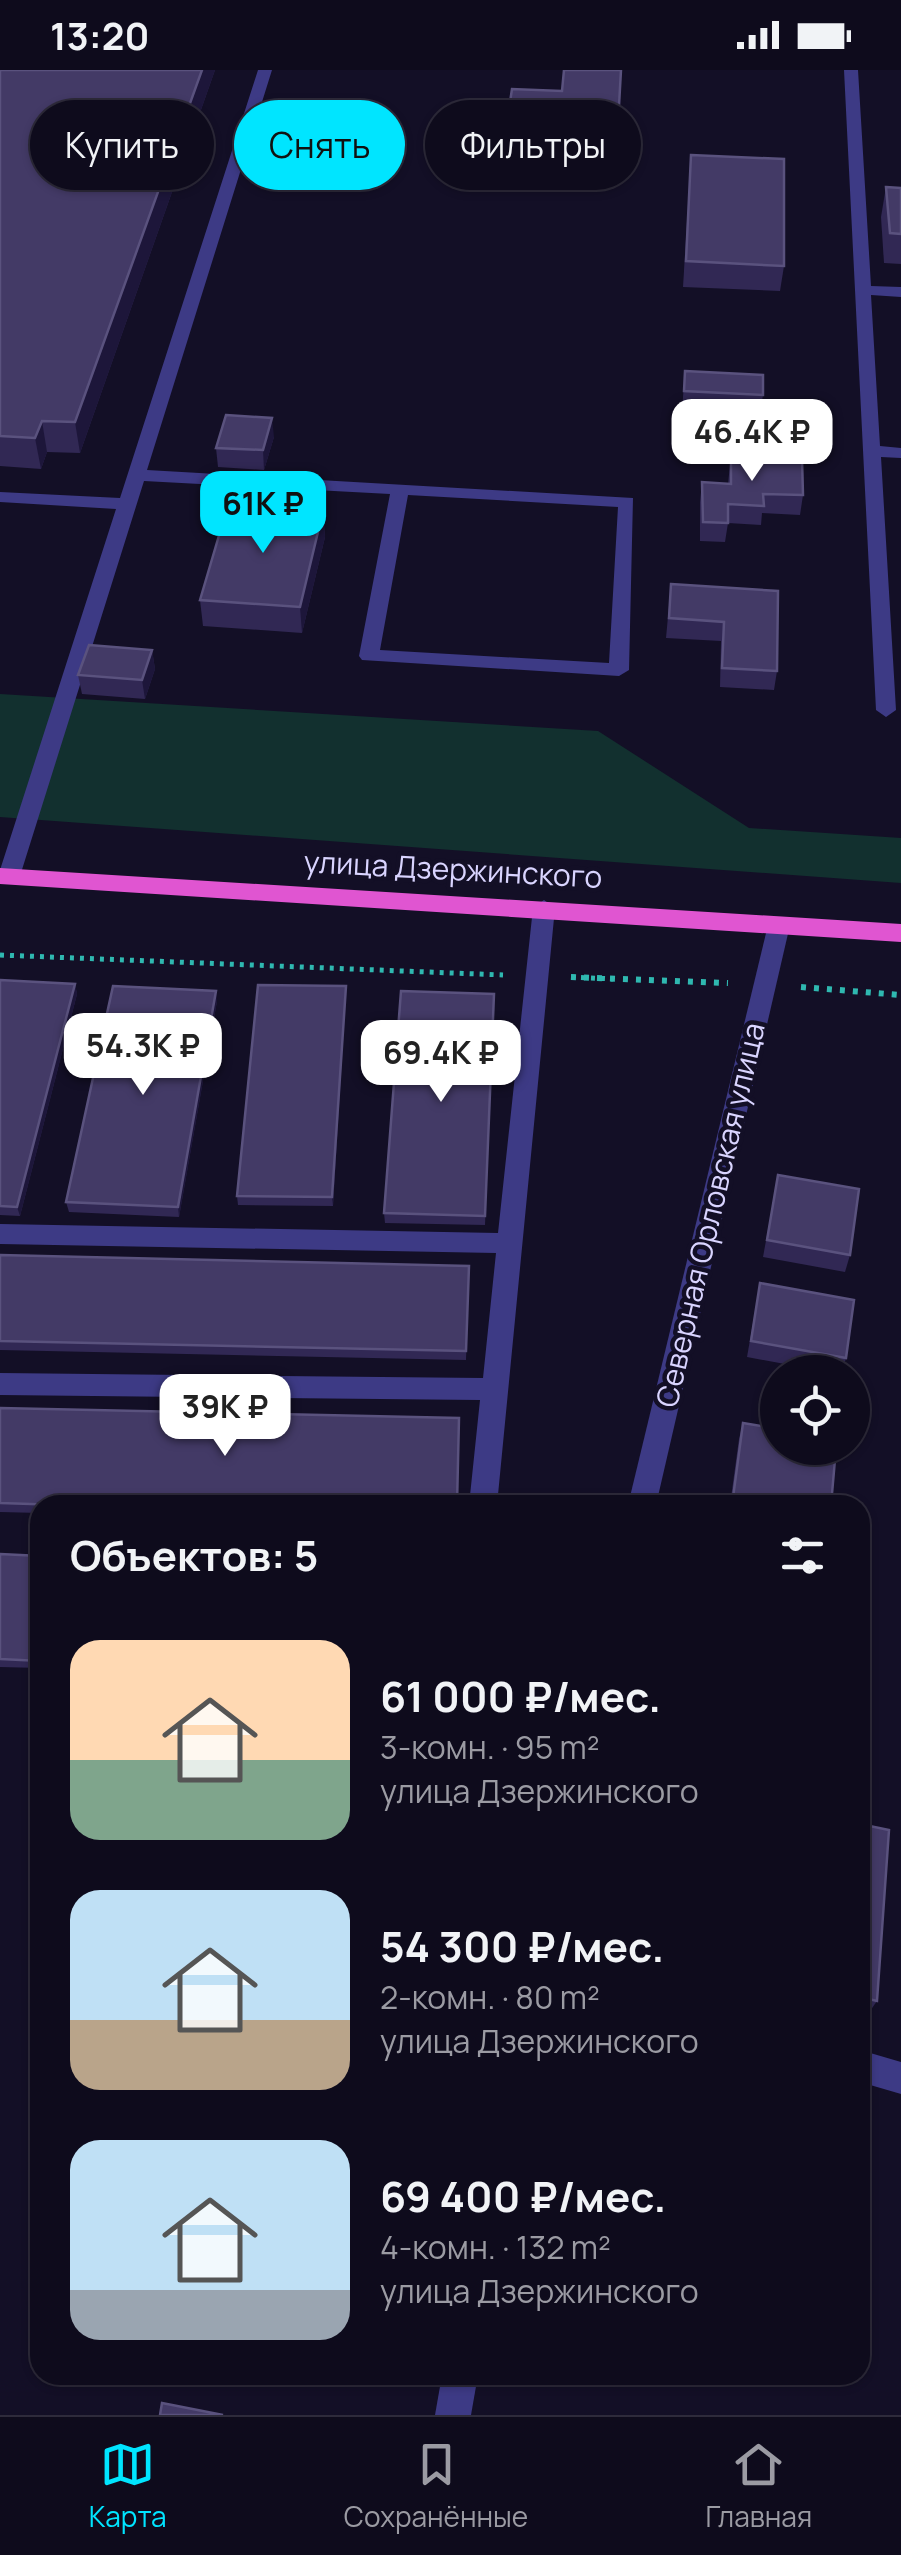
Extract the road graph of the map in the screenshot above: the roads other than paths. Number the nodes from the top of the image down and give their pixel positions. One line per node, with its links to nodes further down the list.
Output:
1 (265, 70): 7 (street)
2 (851, 70): 3 (street)
3 (863, 290): 4 (street); 5 (street)
4 (901, 292)
5 (872, 451): 6 (street); 11 (street)
6 (901, 452)
7 (136, 476): 8 (street); 10 (street)
8 (400, 490): 8 (street)
9 (0, 497): 10 (street)
10 (127, 504): 12 (street)
11 (886, 710)
12 (4, 876): 13 (highway, улица Дзержинского)
13 (544, 908): 14 (highway, улица Дзержинского); 17 (street)
14 (779, 925): 15 (highway, улица Дзержинского); 21 (street, Северная Орловская улица)
15 (901, 933)
16 (0, 1234): 17 (street)
17 (510, 1244): 19 (street)
18 (0, 1384): 19 (street)
19 (495, 1390): 20 (street)
20 (485, 1495)
21 (644, 1495)
22 (870, 2069): 23 (street)
23 (901, 2078)
24 (458, 2385): 25 (street)
25 (453, 2415)

